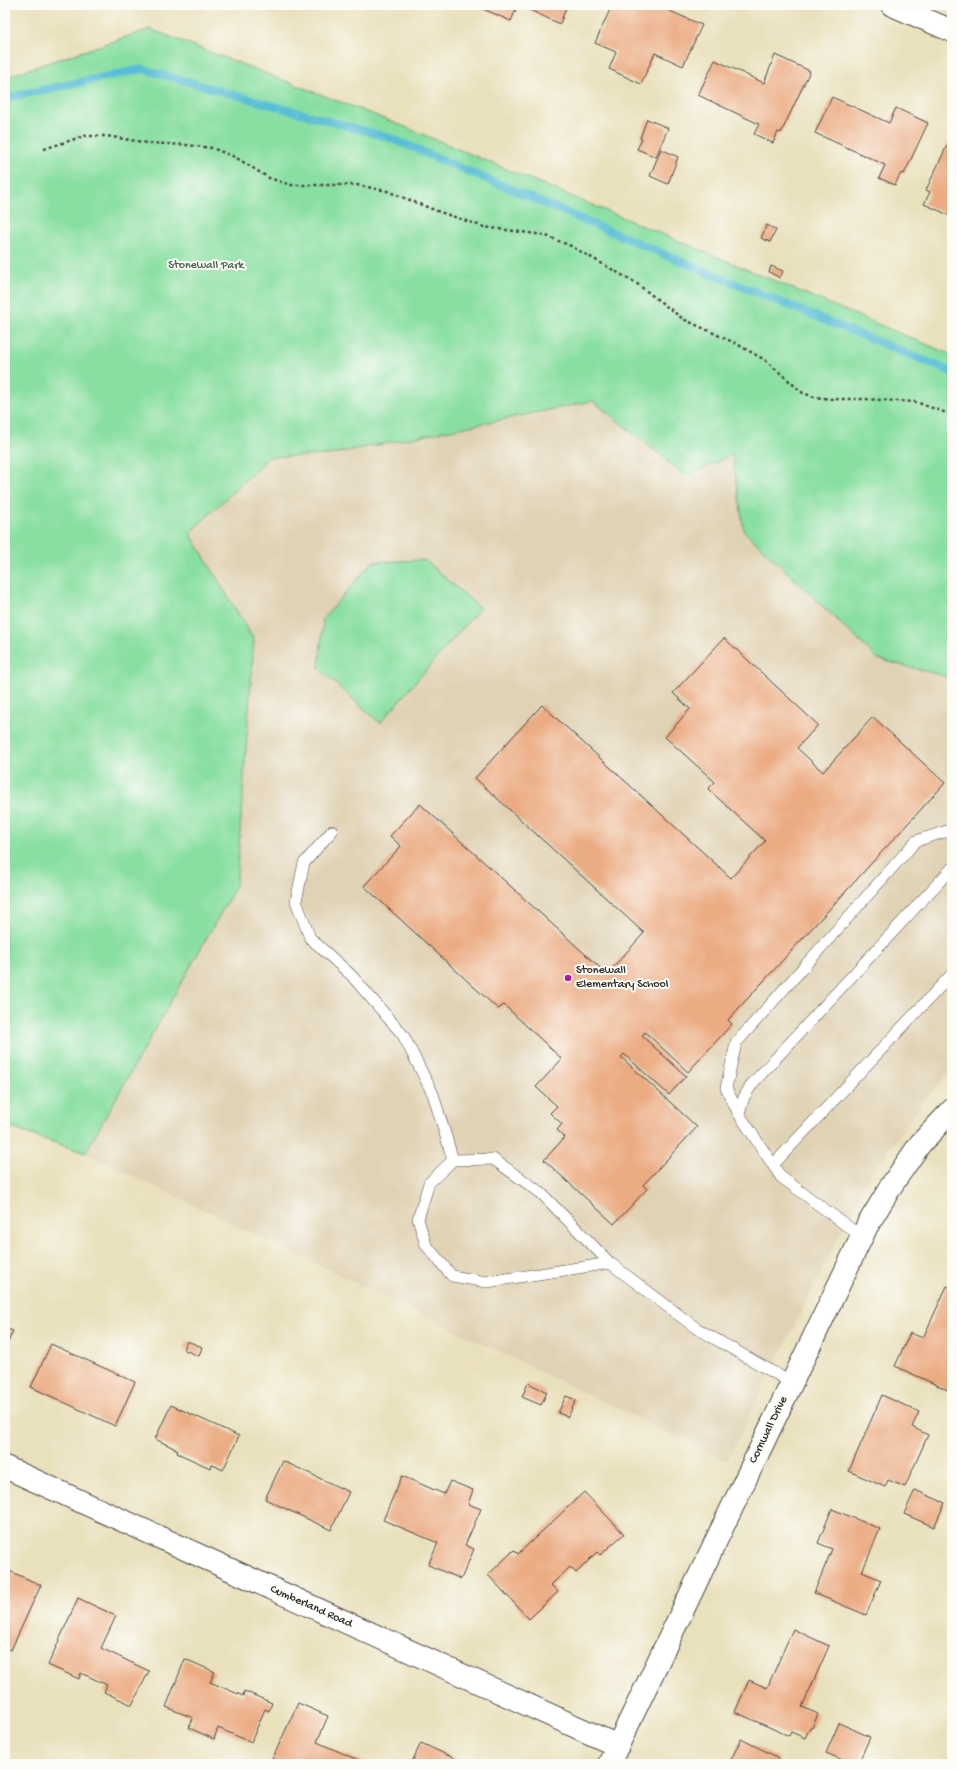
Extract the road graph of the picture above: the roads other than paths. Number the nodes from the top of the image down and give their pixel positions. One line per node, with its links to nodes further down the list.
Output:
1 (892, 5): 2 (street)
2 (952, 31)
3 (332, 831): 9 (lane)
4 (952, 836): 8 (lane)
5 (952, 868): 8 (lane)
6 (952, 974): 10 (lane)
7 (952, 1110): 11 (street, Cornwall Drive)
8 (739, 1114): 10 (lane)
9 (453, 1160): 12 (lane); 12 (lane)
10 (773, 1165): 11 (lane)
11 (862, 1237): 13 (street, Cornwall Drive)
12 (610, 1263): 13 (lane)
13 (792, 1383): 15 (street, Cornwall Drive)
14 (5, 1467): 15 (street, Cumberland Road)
15 (613, 1755)

